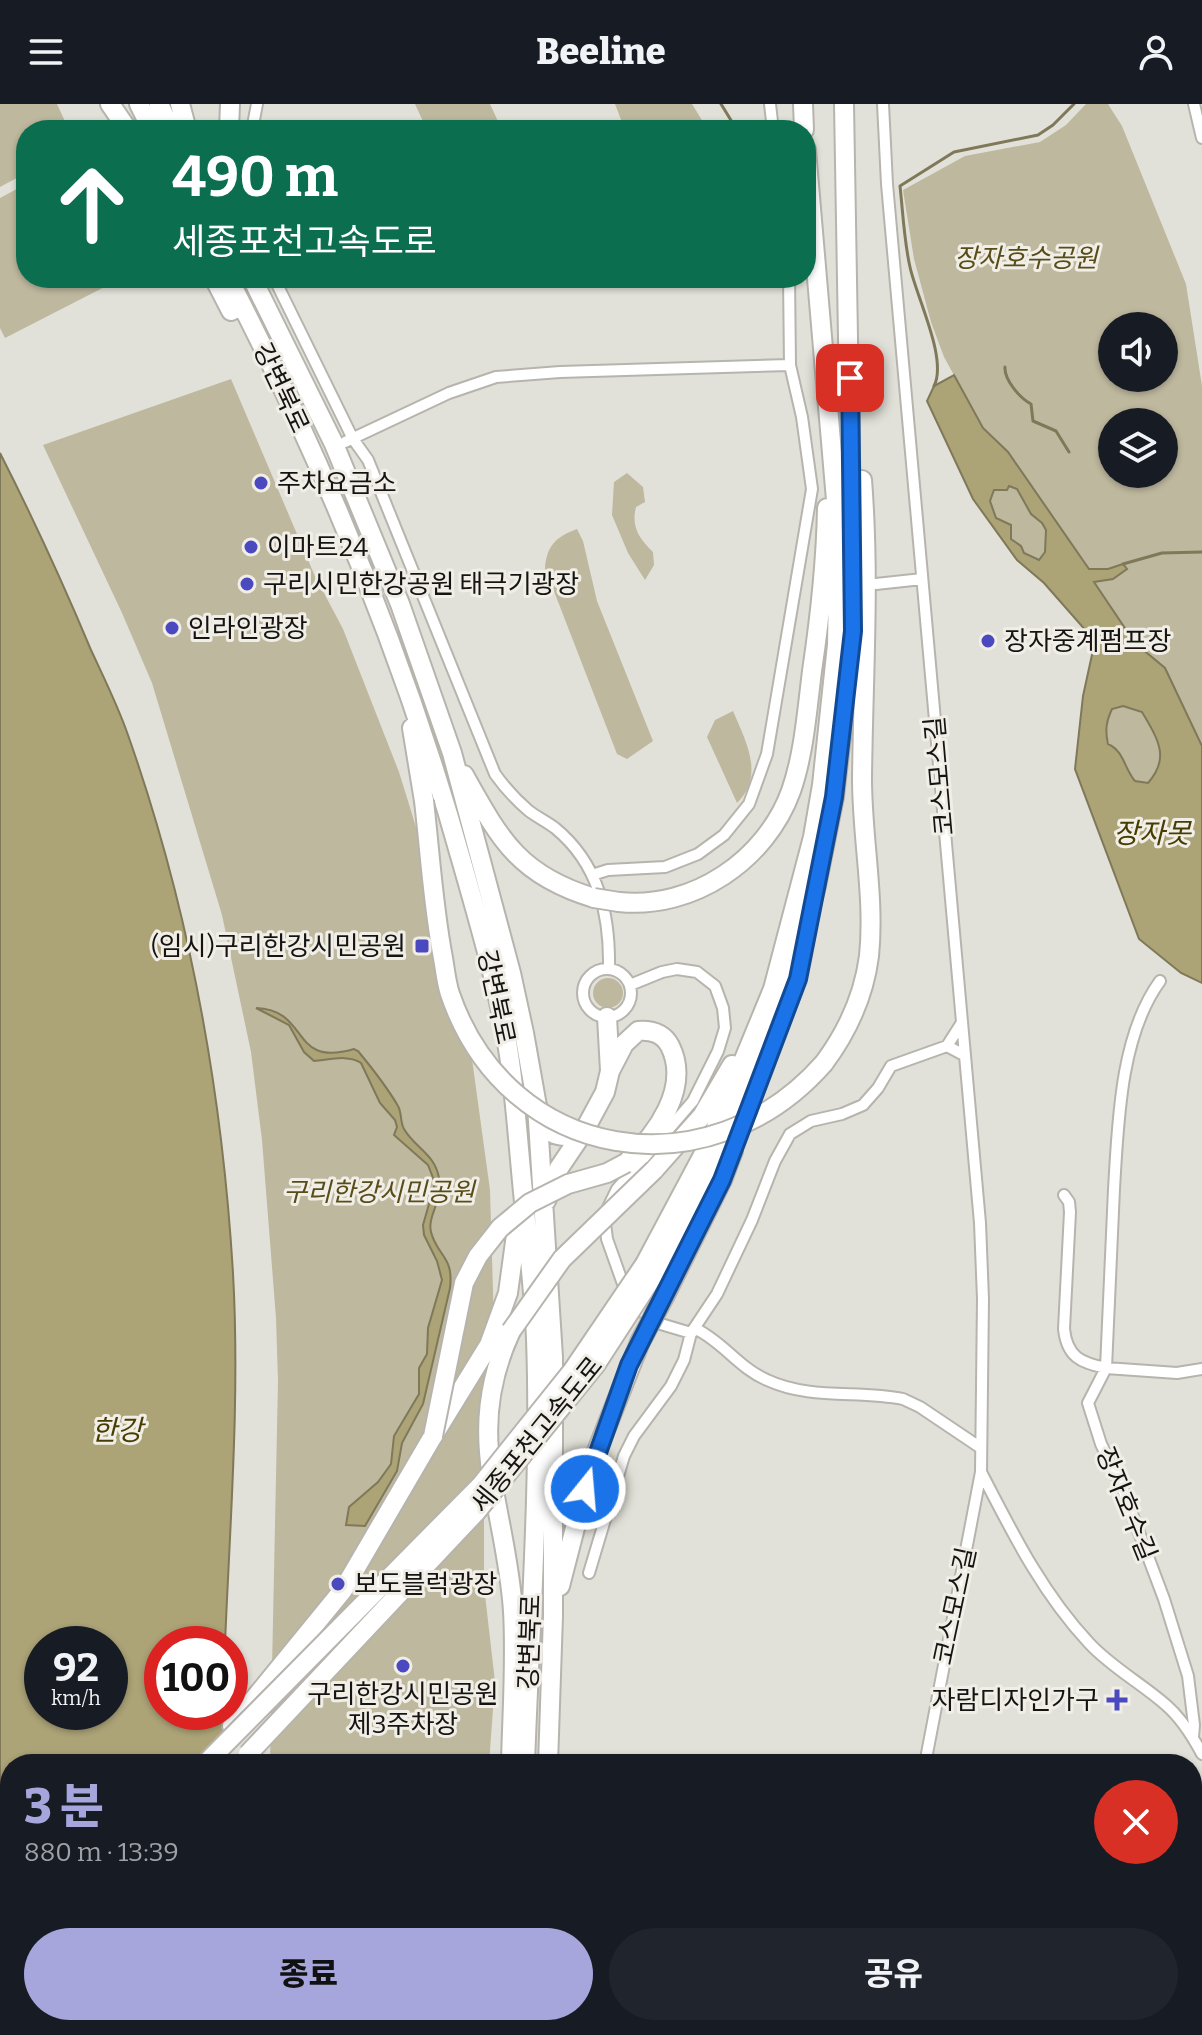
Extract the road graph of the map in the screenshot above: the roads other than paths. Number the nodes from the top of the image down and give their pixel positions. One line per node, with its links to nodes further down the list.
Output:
1 (844, 104): 13 (highway, 세종포천고속도로)
2 (883, 104): 16 (street, 코스모스길)
3 (1194, 104): 4 (street)
4 (1202, 138)
5 (816, 258): 12 (highway, 세종포천고속도로)
6 (219, 288): 14 (highway)
7 (233, 288): 14 (highway, 강변북로)
8 (257, 288): 19 (highway, 강변북로)
9 (279, 288): 15 (street)
10 (789, 288): 11 (street)
11 (790, 365): 15 (street); 21 (street)
12 (827, 377): 19 (highway, bridge); 20 (highway, 세종포천고속도로)
13 (850, 378): 18 (highway, bridge); 22 (highway, 세종포천고속도로)
14 (291, 408): 18 (highway, 강변북로)
15 (349, 440): 21 (street)
16 (922, 579): 17 (street); 27 (street, 코스모스길)
17 (876, 584)
18 (406, 690): 33 (highway, 강변북로)
19 (452, 753): 31 (highway, 강변북로)
20 (803, 867): 36 (highway, 세종포천고속도로); 49 (highway, bridge)
21 (592, 875): 23 (street)
22 (816, 886): 36 (highway, 세종포천고속도로); 44 (highway, bridge)
23 (609, 969): 25 (street); 26 (street)
24 (1160, 981): 38 (street)
25 (630, 985): 26 (street); 37 (street)
26 (607, 1017): 30 (highway)
27 (961, 1024): 28 (street); 29 (street, 코스모스길)
28 (947, 1046): 29 (street); 37 (street)
29 (964, 1055): 41 (street, 코스모스길)
30 (610, 1071): 32 (highway); 40 (highway, bridge)
31 (537, 1106): 32 (highway); 35 (highway, 강변북로)
32 (584, 1131): 35 (highway)
33 (522, 1187): 40 (highway); 50 (highway, 강변북로)
34 (1064, 1195): 38 (street)
35 (545, 1204): 44 (highway, 강변북로)
36 (651, 1267): 47 (highway, 세종포천고속도로, bridge); 48 (highway, 세종포천고속도로, bridge)
37 (691, 1333): 41 (street); 43 (street)
38 (1106, 1368): 39 (street); 45 (street, 장자호수길)
39 (1202, 1369)
40 (433, 1436): 46 (highway, bridge)
41 (981, 1448): 42 (street, 코스모스길)
42 (981, 1472): 45 (street); 52 (street, 코스모스길)
43 (589, 1573)
44 (553, 1616): 51 (highway, 강변북로)
45 (1193, 1737): 53 (street)
46 (207, 1754)
47 (215, 1754)
48 (246, 1754)
49 (511, 1754)
50 (525, 1754)
51 (548, 1754)
52 (927, 1754)
53 (1202, 1754)

